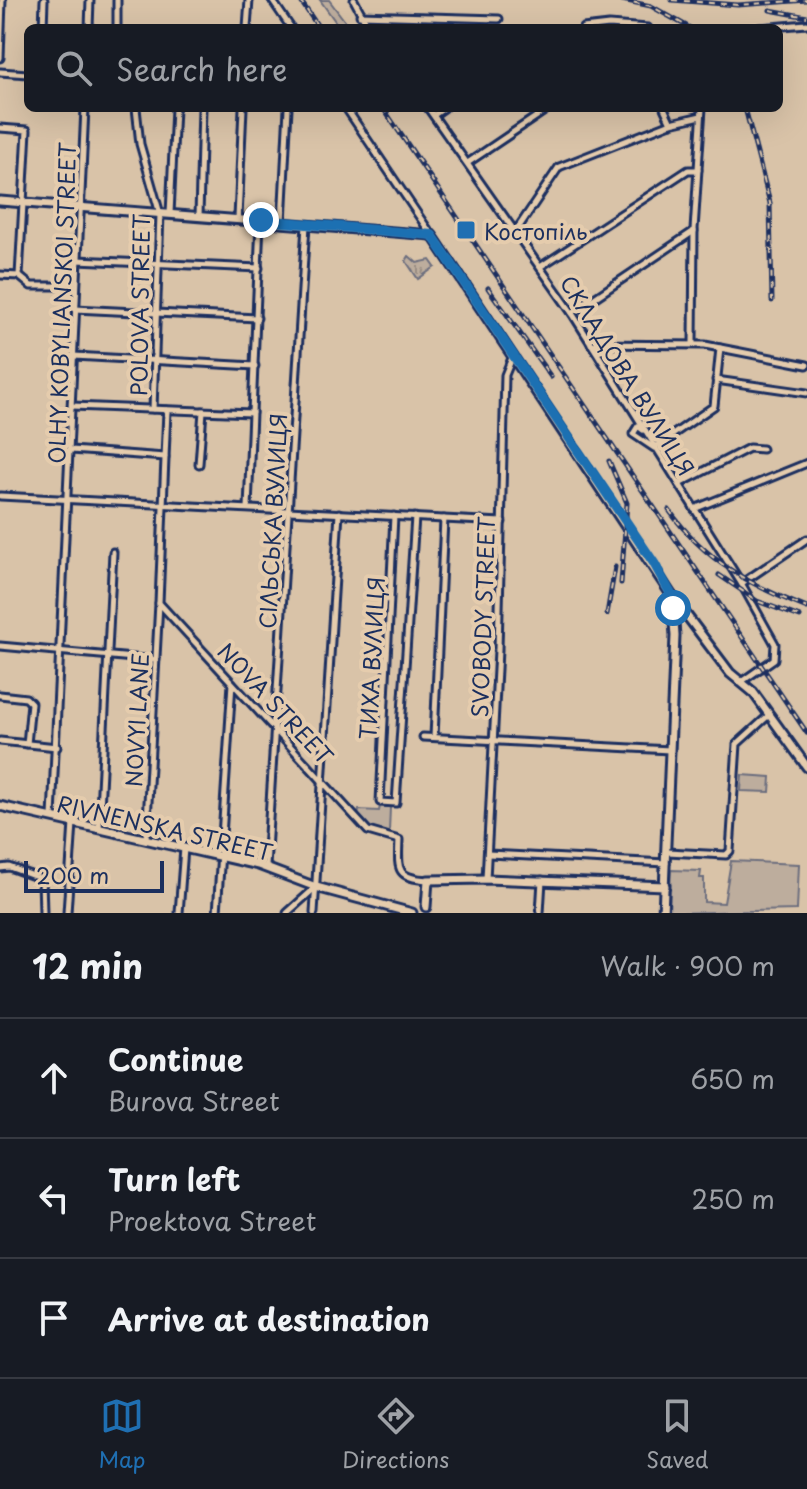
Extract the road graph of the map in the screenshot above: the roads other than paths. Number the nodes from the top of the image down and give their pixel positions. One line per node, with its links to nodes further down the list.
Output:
1 (2, 0): 18 (street)
2 (44, 0): 10 (street)
3 (90, 0): 11 (street)
4 (117, 0): 12 (street)
5 (249, 0): 13 (street)
6 (272, 0): 14 (street)
7 (354, 0): 8 (street)
8 (360, 15): 9 (street); 15 (street)
9 (499, 19)
10 (43, 24)
11 (89, 24)
12 (117, 24)
13 (247, 24)
14 (288, 24)
15 (366, 24)
16 (807, 24): 17 (street)
17 (783, 26)
18 (0, 58)
19 (0, 72): 20 (street)
20 (24, 74)
21 (85, 112): 41 (street, OLHY KOBYLIANSKOI STREET)
22 (136, 112): 42 (street, POLOVA STREET)
23 (175, 112): 43 (street)
24 (202, 112): 44 (street)
25 (243, 112): 45 (street)
26 (288, 112): 47 (street)
27 (349, 112): 51 (street)
28 (431, 112): 33 (street, СКЛАДОВА ВУЛИЦЯ)
29 (438, 112): 33 (street)
30 (543, 112): 37 (street)
31 (666, 112): 35 (street)
32 (702, 112): 34 (street)
33 (434, 115): 37 (street, СКЛАДОВА ВУЛИЦЯ)
34 (701, 116): 35 (street); 38 (street)
35 (671, 123): 50 (street)
36 (0, 128): 40 (street)
37 (469, 162): 50 (street, СКЛАДОВА ВУЛИЦЯ)
38 (698, 170): 49 (street); 54 (street)
39 (0, 201): 40 (main road)
40 (24, 203): 41 (main road); 57 (street)
41 (78, 207): 42 (main road); 52 (street, OLHY KOBYLIANSKOI STREET)
42 (160, 214): 43 (main road); 53 (street, POLOVA STREET)
43 (170, 214): 44 (main road)
44 (199, 216): 45 (main road)
45 (238, 218): 46 (main road)
46 (261, 220): 47 (main road); 55 (street)
47 (282, 222): 48 (main road)
48 (306, 224): 51 (main road); 91 (street, СІЛЬСЬКА ВУЛИЦЯ)
49 (694, 230): 61 (street); 64 (street)
50 (516, 231): 54 (street, СКЛАДОВА ВУЛИЦЯ)
51 (432, 235): 67 (main road)
52 (77, 260): 53 (street); 58 (street, OLHY KOBYLIANSKOI STREET)
53 (160, 263): 55 (street); 60 (street, POLOVA STREET)
54 (540, 267): 61 (street, СКЛАДОВА ВУЛИЦЯ)
55 (259, 268): 62 (street)
56 (0, 275): 57 (street)
57 (19, 276): 58 (street)
58 (76, 286): 59 (street, OLHY KOBYLIANSKOI STREET)
59 (75, 309): 60 (street); 66 (street, OLHY KOBYLIANSKOI STREET)
60 (158, 313): 62 (street); 68 (street, POLOVA STREET)
61 (572, 313): 63 (street, СКЛАДОВА ВУЛИЦЯ)
62 (257, 318): 70 (street)
63 (591, 344): 64 (street); 78 (street, СКЛАДОВА ВУЛИЦЯ)
64 (693, 344): 65 (street)
65 (720, 348): 69 (street); 71 (street)
66 (74, 356): 68 (street); 73 (street, OLHY KOBYLIANSKOI STREET)
67 (512, 358): 96 (street, SVOBODY STREET); 101 (main road)
68 (155, 361): 70 (street); 74 (street, POLOVA STREET)
69 (807, 365)
70 (255, 366): 77 (street)
71 (716, 380): 72 (street); 79 (street)
72 (807, 393)
73 (72, 406): 74 (street); 81 (street, OLHY KOBYLIANSKOI STREET)
74 (153, 409): 75 (street)
75 (167, 410): 76 (street); 82 (street, POLOVA STREET)
76 (203, 411): 77 (street); 84 (street)
77 (252, 413): 89 (street)
78 (646, 433): 79 (street, СКЛАДОВА ВУЛИЦЯ); 79 (street)
79 (656, 449): 85 (street, СКЛАДОВА ВУЛИЦЯ)
80 (762, 449): 85 (street)
81 (71, 450): 82 (street); 87 (street, OLHY KOBYLIANSKOI STREET)
82 (165, 457): 88 (street, POLOVA STREET)
83 (807, 463): 90 (street)
84 (199, 464)
85 (679, 484): 90 (street, СКЛАДОВА ВУЛИЦЯ)
86 (0, 496): 87 (street)
87 (69, 499): 88 (street); 103 (street, OLHY KOBYLIANSKOI STREET)
88 (163, 504): 89 (street); 100 (street)
89 (248, 508): 91 (street)
90 (694, 509): 99 (street, СКЛАДОВА ВУЛИЦЯ)
91 (289, 511): 92 (street); 110 (street, СІЛЬСЬКА ВУЛИЦЯ)
92 (339, 513): 93 (street); 119 (street)
93 (394, 516): 94 (street); 94 (street, ТИХА ВУЛИЦЯ)
94 (415, 517): 95 (street)
95 (444, 519): 96 (street); 112 (street)
96 (502, 522): 113 (street, SVOBODY STREET)
97 (807, 539): 99 (street)
98 (113, 552): 104 (street)
99 (741, 583): 107 (street, СКЛАДОВА ВУЛИЦЯ)
100 (159, 603): 105 (street, NOVYI LANE); 106 (street, NOVA STREET)
101 (679, 615): 107 (main road); 117 (main road)
102 (0, 646): 103 (street)
103 (62, 651): 104 (street); 116 (street, OLHY KOBYLIANSKOI STREET)
104 (110, 655): 105 (street); 123 (street)
105 (156, 660): 124 (street, NOVYI LANE)
106 (232, 682): 110 (street, NOVA STREET); 128 (street)
107 (741, 682): 109 (main road)
108 (0, 695): 115 (street)
109 (769, 715): 118 (main road); 126 (street)
110 (275, 728): 119 (street, NOVA STREET); 130 (street, СІЛЬСЬКА ВУЛИЦЯ)
111 (423, 737): 112 (street)
112 (434, 737): 113 (street)
113 (493, 739): 117 (street); 127 (street, SVOBODY STREET)
114 (0, 741): 115 (street)
115 (27, 744): 116 (street)
116 (57, 747): 121 (street, OLHY KOBYLIANSKOI STREET)
117 (671, 750): 126 (main road)
118 (807, 767)
119 (322, 779): 133 (street, NOVA STREET); 136 (street)
120 (0, 806): 121 (main road, RIVNENSKA STREET)
121 (52, 818): 122 (main road, RIVNENSKA STREET)
122 (73, 823): 123 (main road, RIVNENSKA STREET); 139 (street)
123 (99, 829): 124 (main road, RIVNENSKA STREET)
124 (146, 839): 125 (main road, RIVNENSKA STREET)
125 (184, 848): 128 (main road, RIVNENSKA STREET); 140 (street)
126 (667, 852): 129 (main road)
127 (488, 854): 129 (street); 132 (street, SVOBODY STREET)
128 (220, 856): 130 (main road, RIVNENSKA STREET); 141 (street)
129 (666, 863): 135 (main road)
130 (266, 867): 136 (main road, RIVNENSKA STREET)
131 (0, 868): 138 (street)
132 (486, 879): 133 (main road); 134 (main road)
133 (428, 880): 137 (main road)
134 (542, 880): 135 (main road); 145 (street)
135 (665, 886): 146 (main road)
136 (316, 887): 142 (street); 143 (street); 144 (main road, RIVNENSKA STREET)
137 (425, 911)
138 (43, 913)
139 (67, 913)
140 (179, 913)
141 (217, 913)
142 (287, 913)
143 (314, 913)
144 (412, 913)
145 (540, 913)
146 (663, 913)

